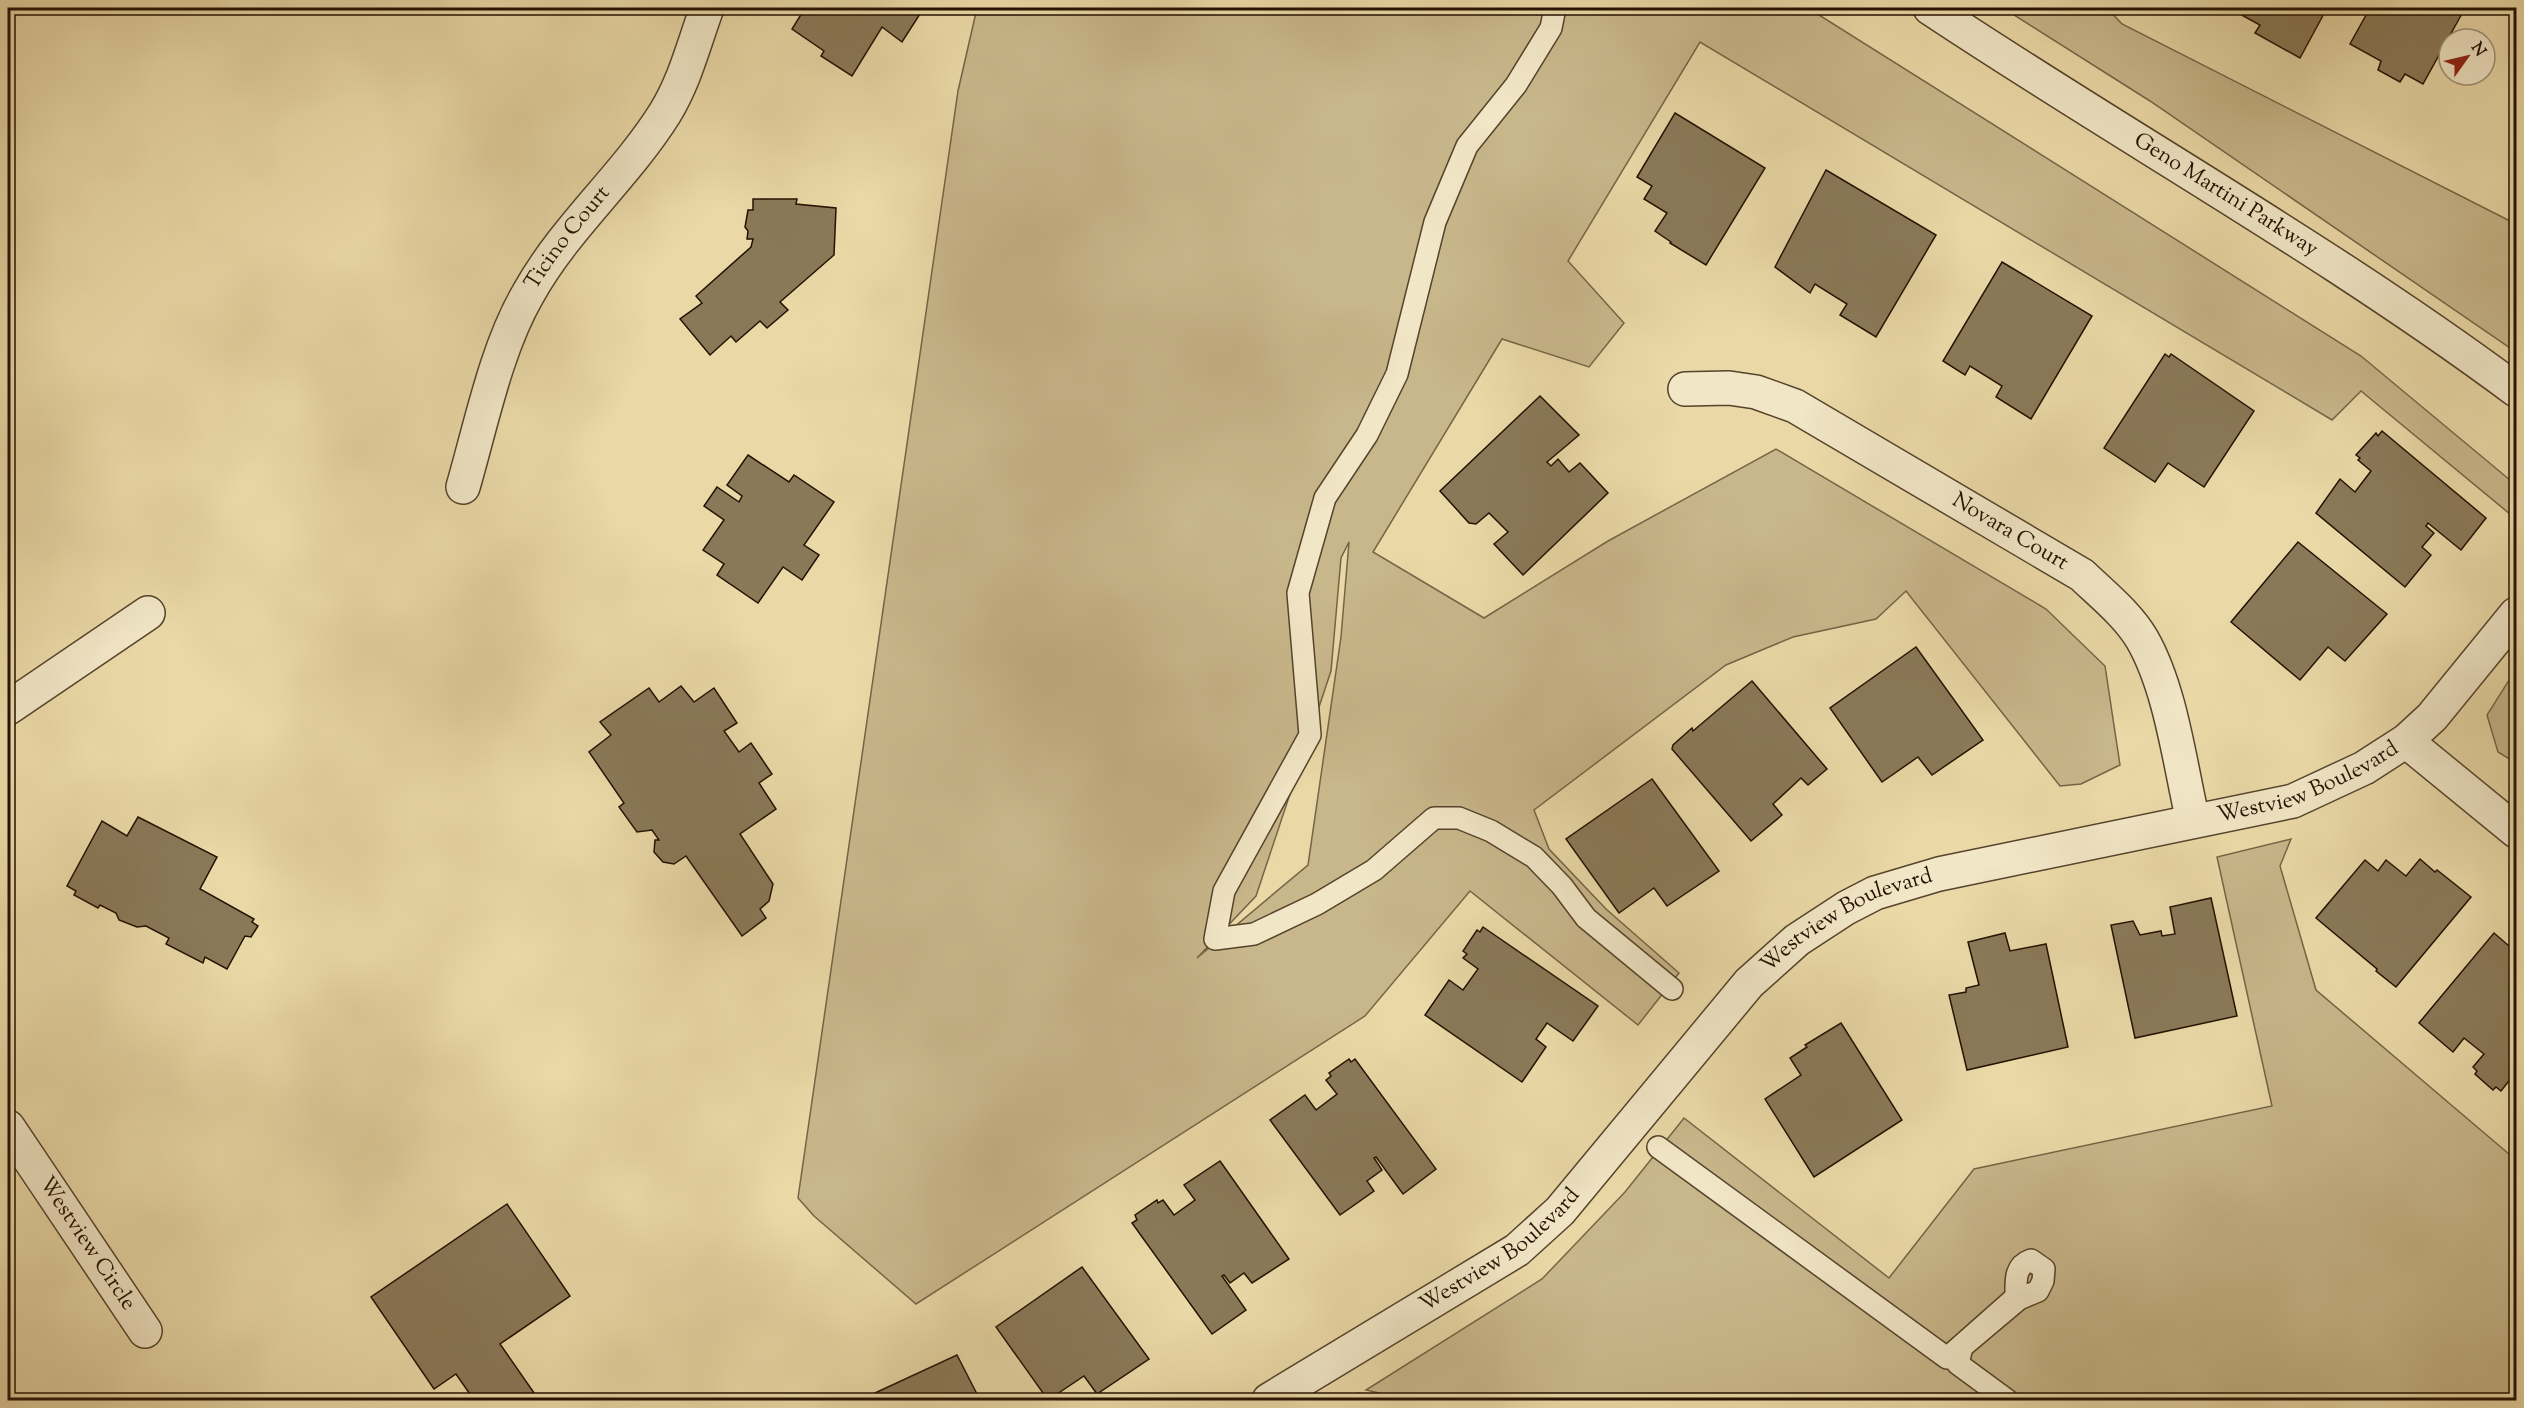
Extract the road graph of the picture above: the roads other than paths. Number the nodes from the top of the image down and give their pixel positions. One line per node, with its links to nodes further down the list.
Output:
1 (706, 8): 6 (street, Ticino Court)
2 (1555, 8): 13 (lane)
3 (1930, 8): 5 (street, Geno Martini Parkway)
4 (1685, 389): 11 (street, Novara Court)
5 (2517, 390)
6 (463, 487)
7 (148, 613): 9 (street)
8 (2517, 614): 10 (street, Westview Boulevard)
9 (8, 708)
10 (2406, 741): 11 (street, Westview Boulevard); 12 (street)
11 (2193, 821): 17 (street, Westview Boulevard)
12 (2517, 831)
13 (1672, 989)
14 (8, 1127): 16 (street, Westview Circle)
15 (1658, 1147): 18 (lane)
16 (145, 1331)
17 (1269, 1401)
18 (2007, 1401)

